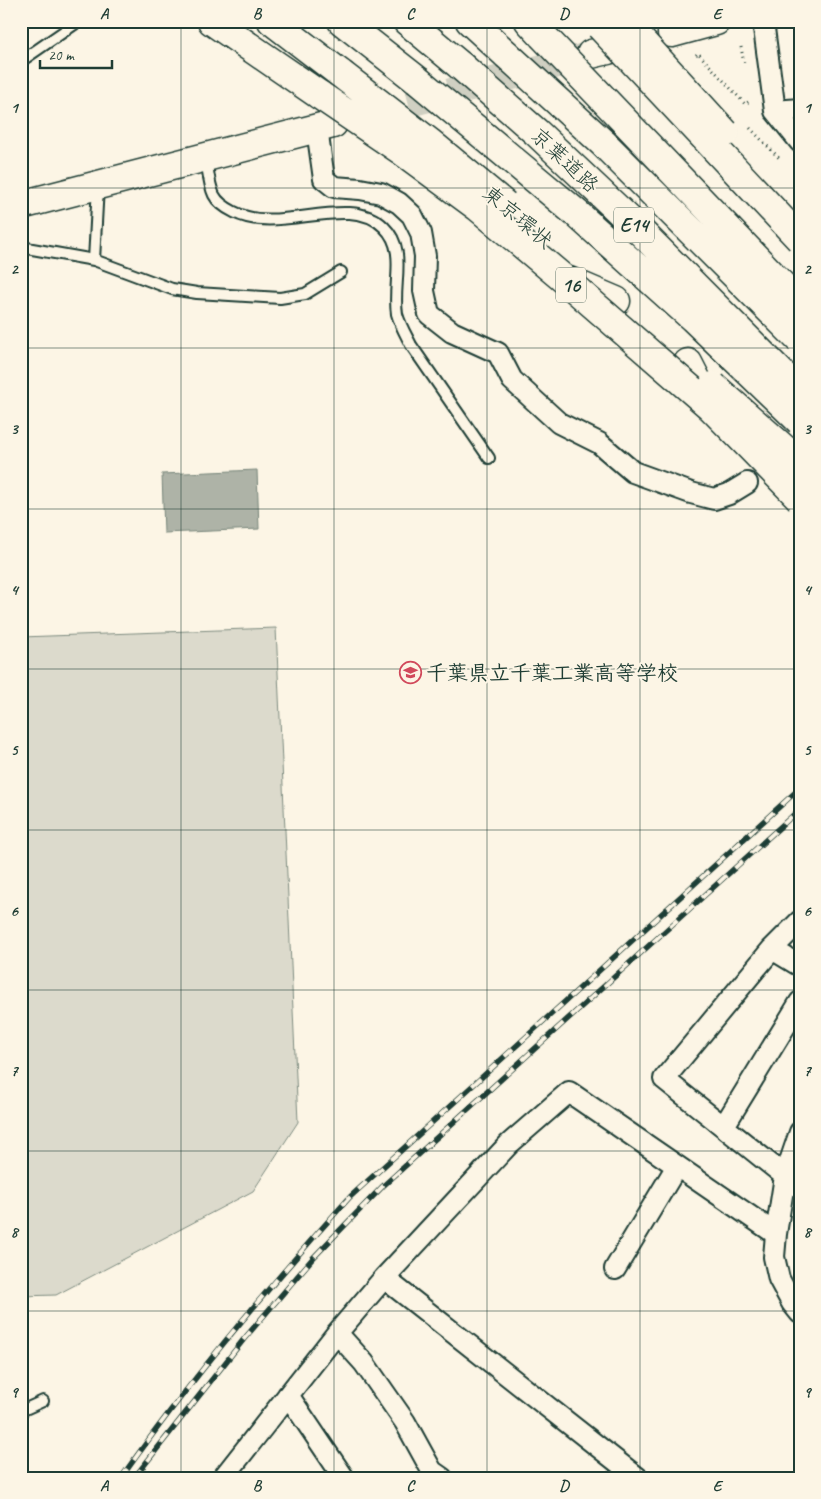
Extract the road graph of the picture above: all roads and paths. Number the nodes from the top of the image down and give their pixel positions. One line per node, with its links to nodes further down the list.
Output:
1 (79, 21): 14 (lane)
2 (212, 21): 35 (main road, 16, bridge)
3 (272, 21): 36 (main road, 東京環状 / 16, bridge)
4 (342, 21): 42 (main road, bridge)
5 (408, 21): 40 (main road, 京葉道路 / E14, bridge)
6 (470, 21): 38 (main road, 京葉道路 / E14, bridge)
7 (716, 21): 9 (main road)
8 (763, 21): 19 (street)
9 (681, 27)
10 (535, 28): 37 (main road, bridge)
11 (604, 35): 16 (main road, bridge); 23 (main road, bridge)
12 (740, 47): 15 (path)
13 (692, 57): 17 (path)
14 (21, 61)
15 (745, 65)
16 (678, 82): 23 (main road, bridge); 29 (main road, bridge)
17 (753, 99)
18 (800, 109): 19 (street)
19 (775, 111): 22 (street)
20 (746, 124): 25 (path)
21 (325, 126): 24 (main road); 45 (street)
22 (800, 142)
23 (717, 152): 27 (main road, bridge)
24 (205, 157): 26 (main road); 43 (lane)
25 (779, 158)
26 (98, 184): 28 (main road); 33 (lane)
27 (768, 204): 30 (main road); 31 (main road, bridge)
28 (21, 205)
29 (800, 214)
30 (800, 221)
31 (800, 239)
32 (21, 247): 33 (lane)
33 (94, 260): 34 (lane)
34 (341, 272)
35 (565, 280): 36 (main road); 41 (main road, 16, bridge)
36 (616, 301): 39 (main road, 東京環状 / 16)
37 (800, 304)
38 (800, 340)
39 (688, 364): 41 (main road, 16); 44 (main road, 東京環状 / 16, bridge)
40 (800, 392)
41 (710, 406): 46 (main road, 16, bridge)
42 (800, 421)
43 (489, 458)
44 (800, 463)
45 (747, 483)
46 (800, 498)
47 (800, 922): 48 (street)
48 (772, 949): 49 (street); 51 (street)
49 (800, 966)
50 (800, 1002): 51 (street)
51 (724, 1126): 54 (street)
52 (800, 1132): 54 (street)
53 (677, 1166): 55 (street); 56 (street); 57 (street)
54 (792, 1182): 55 (street)
55 (776, 1234): 58 (street)
56 (615, 1270)
57 (384, 1278): 59 (street); 66 (street)
58 (800, 1314)
59 (337, 1333): 60 (street); 63 (street)
60 (288, 1395): 64 (street); 65 (street)
61 (43, 1401): 62 (lane)
62 (21, 1410)
63 (437, 1475)
64 (222, 1478)
65 (344, 1478)
66 (638, 1478)

